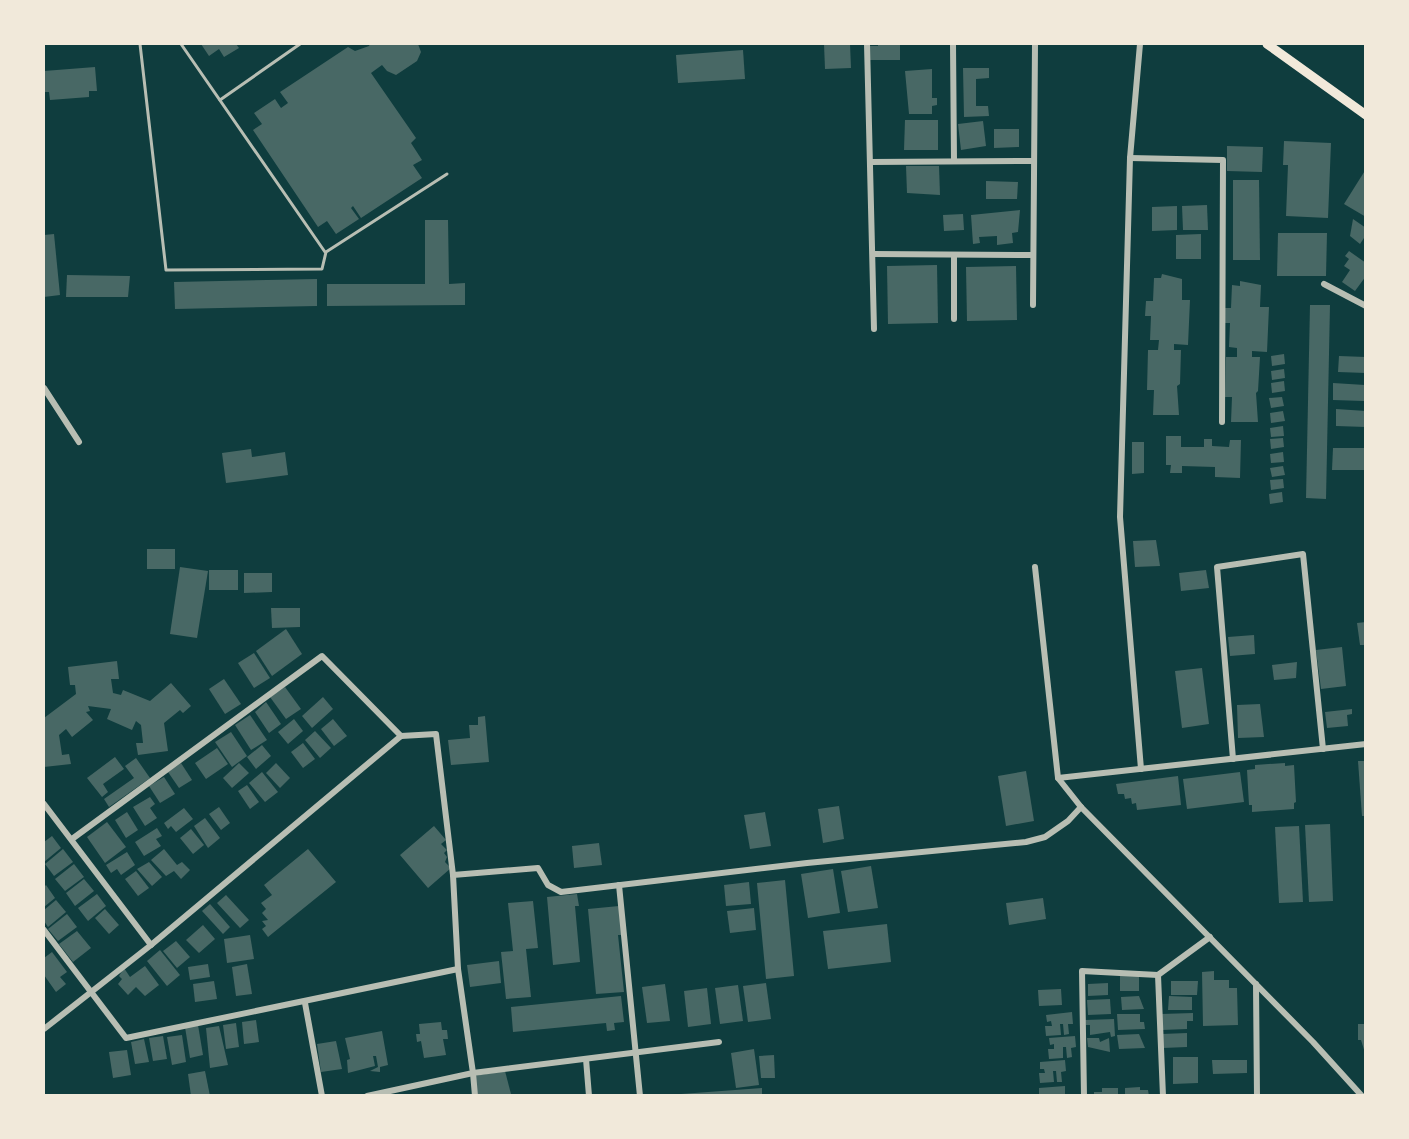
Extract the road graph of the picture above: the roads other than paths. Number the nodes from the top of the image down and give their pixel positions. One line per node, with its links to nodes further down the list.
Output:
1 (140, 44): 16 (lane)
2 (181, 44): 9 (lane)
3 (300, 44): 9 (lane)
4 (867, 44): 14 (street)
5 (953, 44): 12 (street)
6 (1035, 44): 13 (street)
7 (1140, 44): 11 (street)
8 (1268, 44): 10 (main road)
9 (220, 100): 16 (lane)
10 (1365, 115)
11 (1130, 158): 26 (street); 33 (street)
12 (954, 161): 13 (street); 14 (street)
13 (1034, 161): 19 (street)
14 (870, 162): 17 (street)
15 (447, 174): 16 (lane)
16 (326, 252)
17 (873, 254): 18 (street); 24 (street)
18 (954, 255): 19 (street); 23 (street)
19 (1033, 255): 21 (street)
20 (1324, 284): 22 (street)
21 (1033, 305)
22 (1365, 306)
23 (954, 319)
24 (874, 329)
25 (44, 388): 27 (street)
26 (1222, 422)
27 (79, 442)
28 (1035, 567): 34 (street)
29 (401, 736): 37 (street); 38 (street); 42 (street)
30 (1365, 744): 31 (street)
31 (1323, 749): 32 (street); 32 (street)
32 (1233, 759): 33 (street)
33 (1141, 769): 34 (street)
34 (1058, 778): 36 (street)
35 (44, 804): 37 (street)
36 (1082, 807): 39 (street); 41 (street)
37 (72, 839): 42 (street)
38 (453, 875): 39 (street); 43 (street)
39 (619, 885): 50 (street)
40 (44, 930): 46 (street)
41 (1210, 937): 44 (street); 45 (street)
42 (151, 945): 46 (street)
43 (458, 969): 47 (street); 52 (street)
44 (1158, 975): 58 (street); 59 (street)
45 (1256, 984): 60 (street); 61 (street)
46 (92, 992): 47 (street); 48 (street)
47 (305, 1003): 53 (street)
48 (44, 1029)
49 (719, 1042): 50 (street)
50 (637, 1052): 51 (street); 57 (street)
51 (586, 1059): 52 (street); 56 (street)
52 (473, 1072): 54 (street); 55 (street)
53 (322, 1095)
54 (367, 1095)
55 (475, 1095)
56 (589, 1095)
57 (640, 1095)
58 (1084, 1095)
59 (1163, 1095)
60 (1257, 1095)
61 (1362, 1095)

